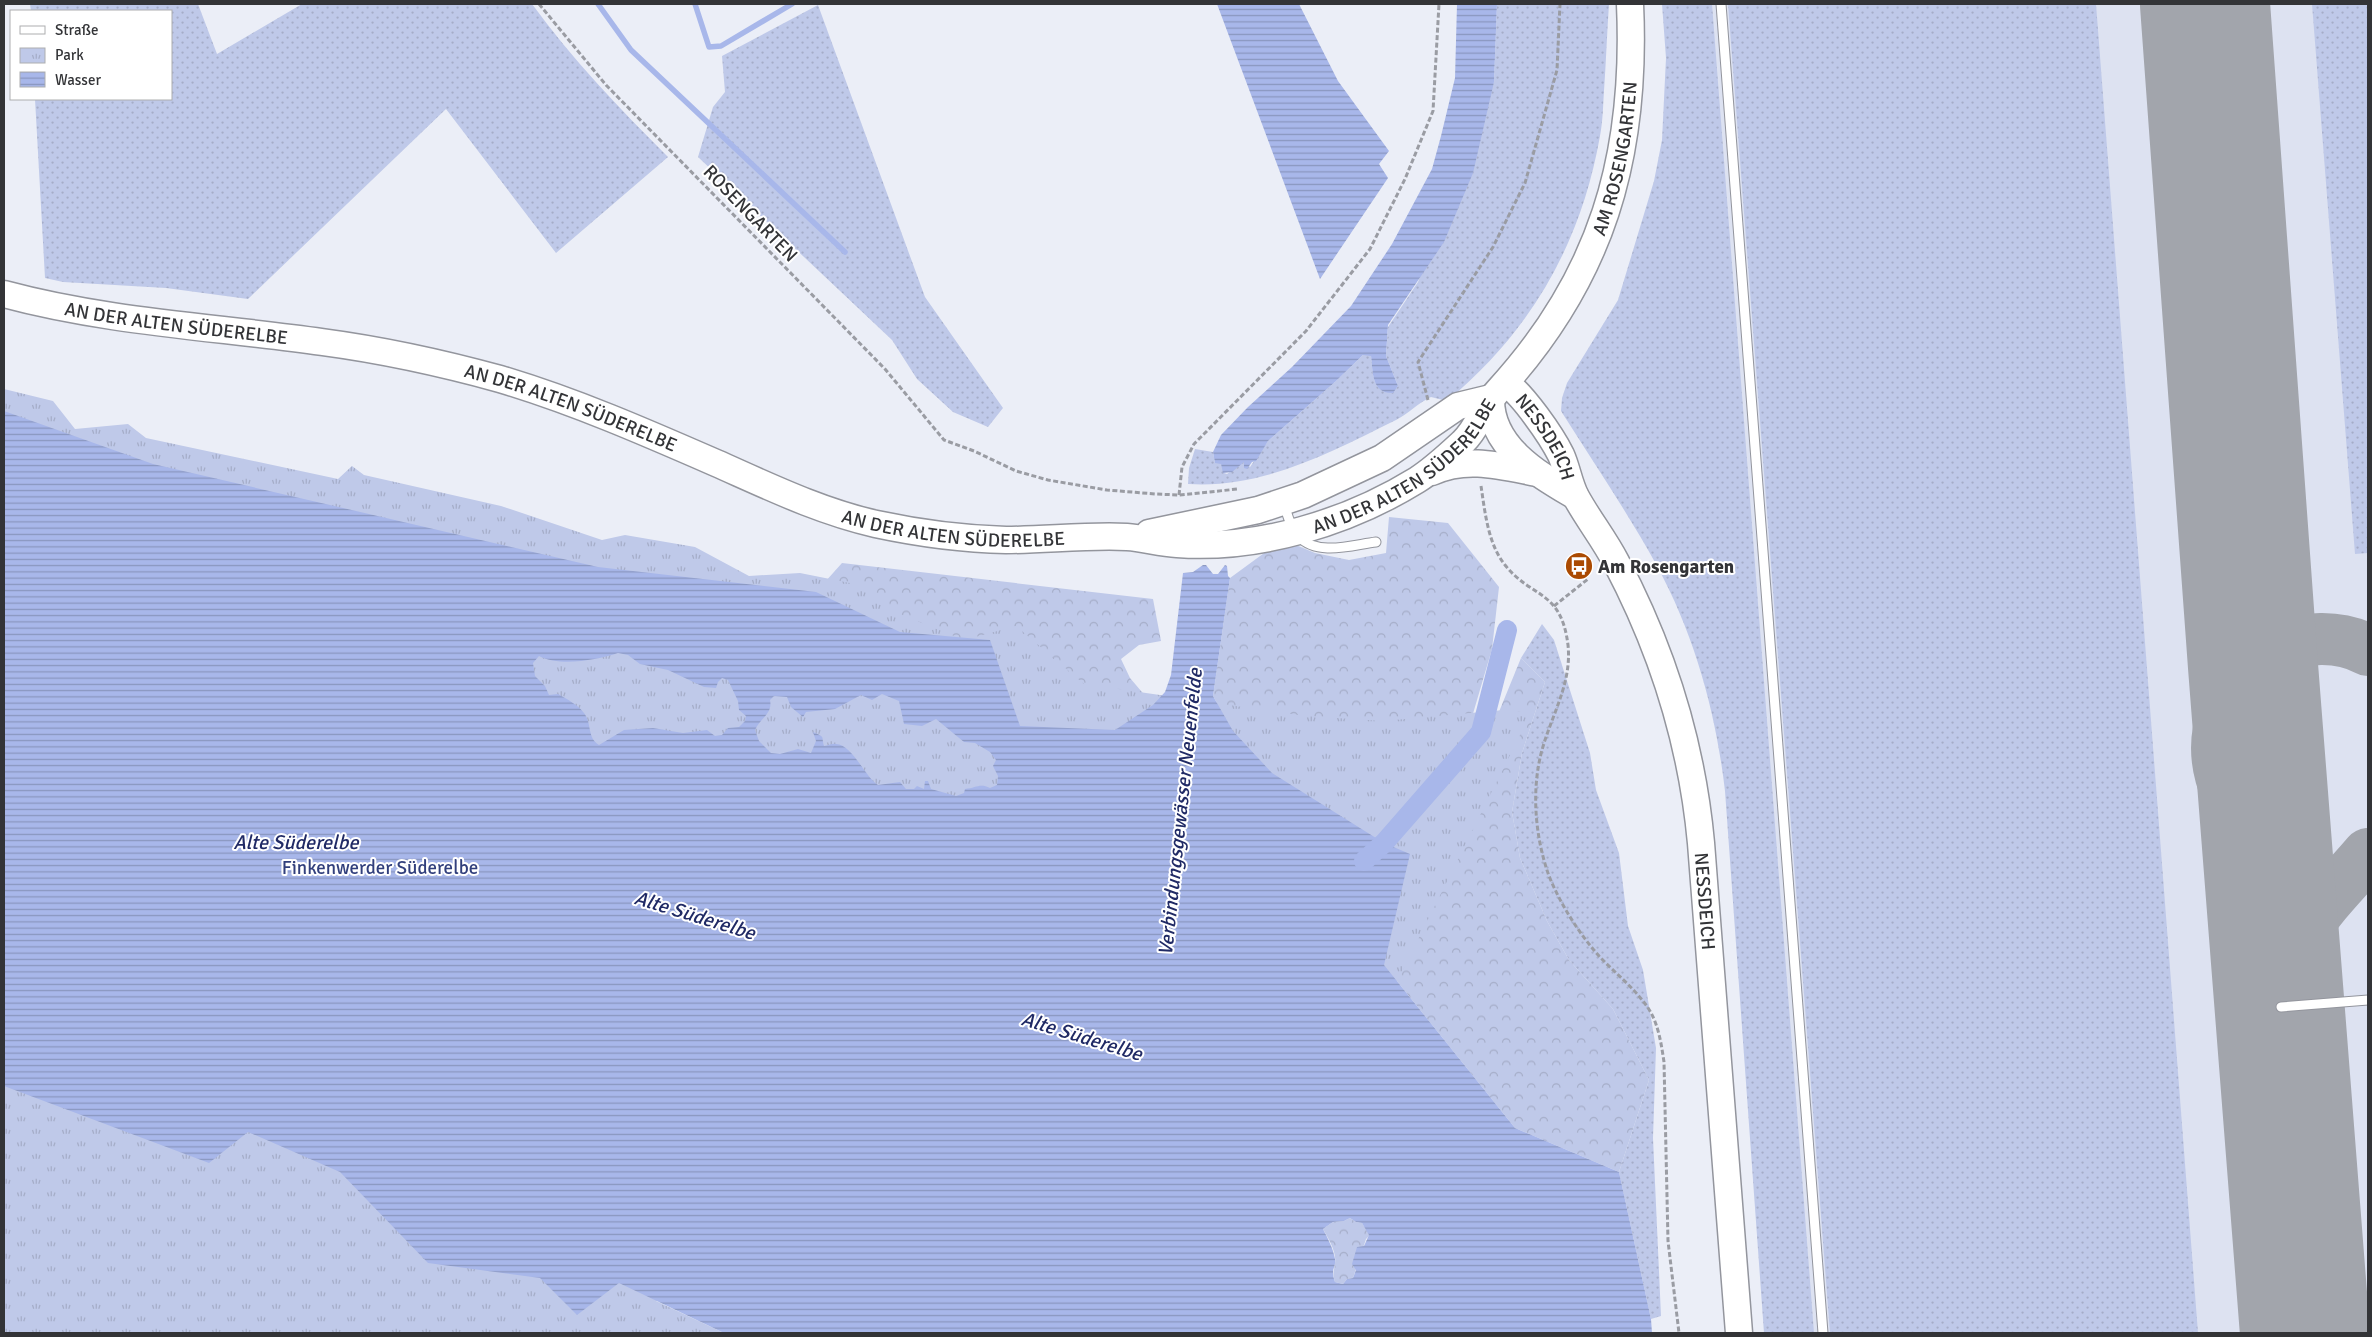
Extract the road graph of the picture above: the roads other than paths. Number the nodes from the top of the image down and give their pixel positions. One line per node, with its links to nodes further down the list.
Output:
1 (1630, 4): 4 (main road, AM ROSENGARTEN)
2 (1720, 4): 15 (lane)
3 (4, 294): 10 (main road, AN DER ALTEN SÜDERELBE)
4 (1498, 391): 5 (main road, NESSDEICH); 6 (main road, AN DER ALTEN SÜDERELBE); 7 (main road, NESSDEICH); 8 (main road, AN DER ALTEN SÜDERELBE)
5 (1537, 473): 6 (main road); 7 (main road, NESSDEICH)
6 (1422, 477): 9 (main road, AN DER ALTEN SÜDERELBE)
7 (1575, 496): 14 (main road, NESSDEICH)
8 (1283, 502): 9 (lane); 10 (main road, AN DER ALTEN SÜDERELBE)
9 (1294, 531): 10 (main road, AN DER ALTEN SÜDERELBE); 11 (lane)
10 (1127, 538)
11 (1376, 542)
12 (2368, 1000): 13 (lane)
13 (2280, 1007)
14 (1739, 1333)
15 (1823, 1333)

